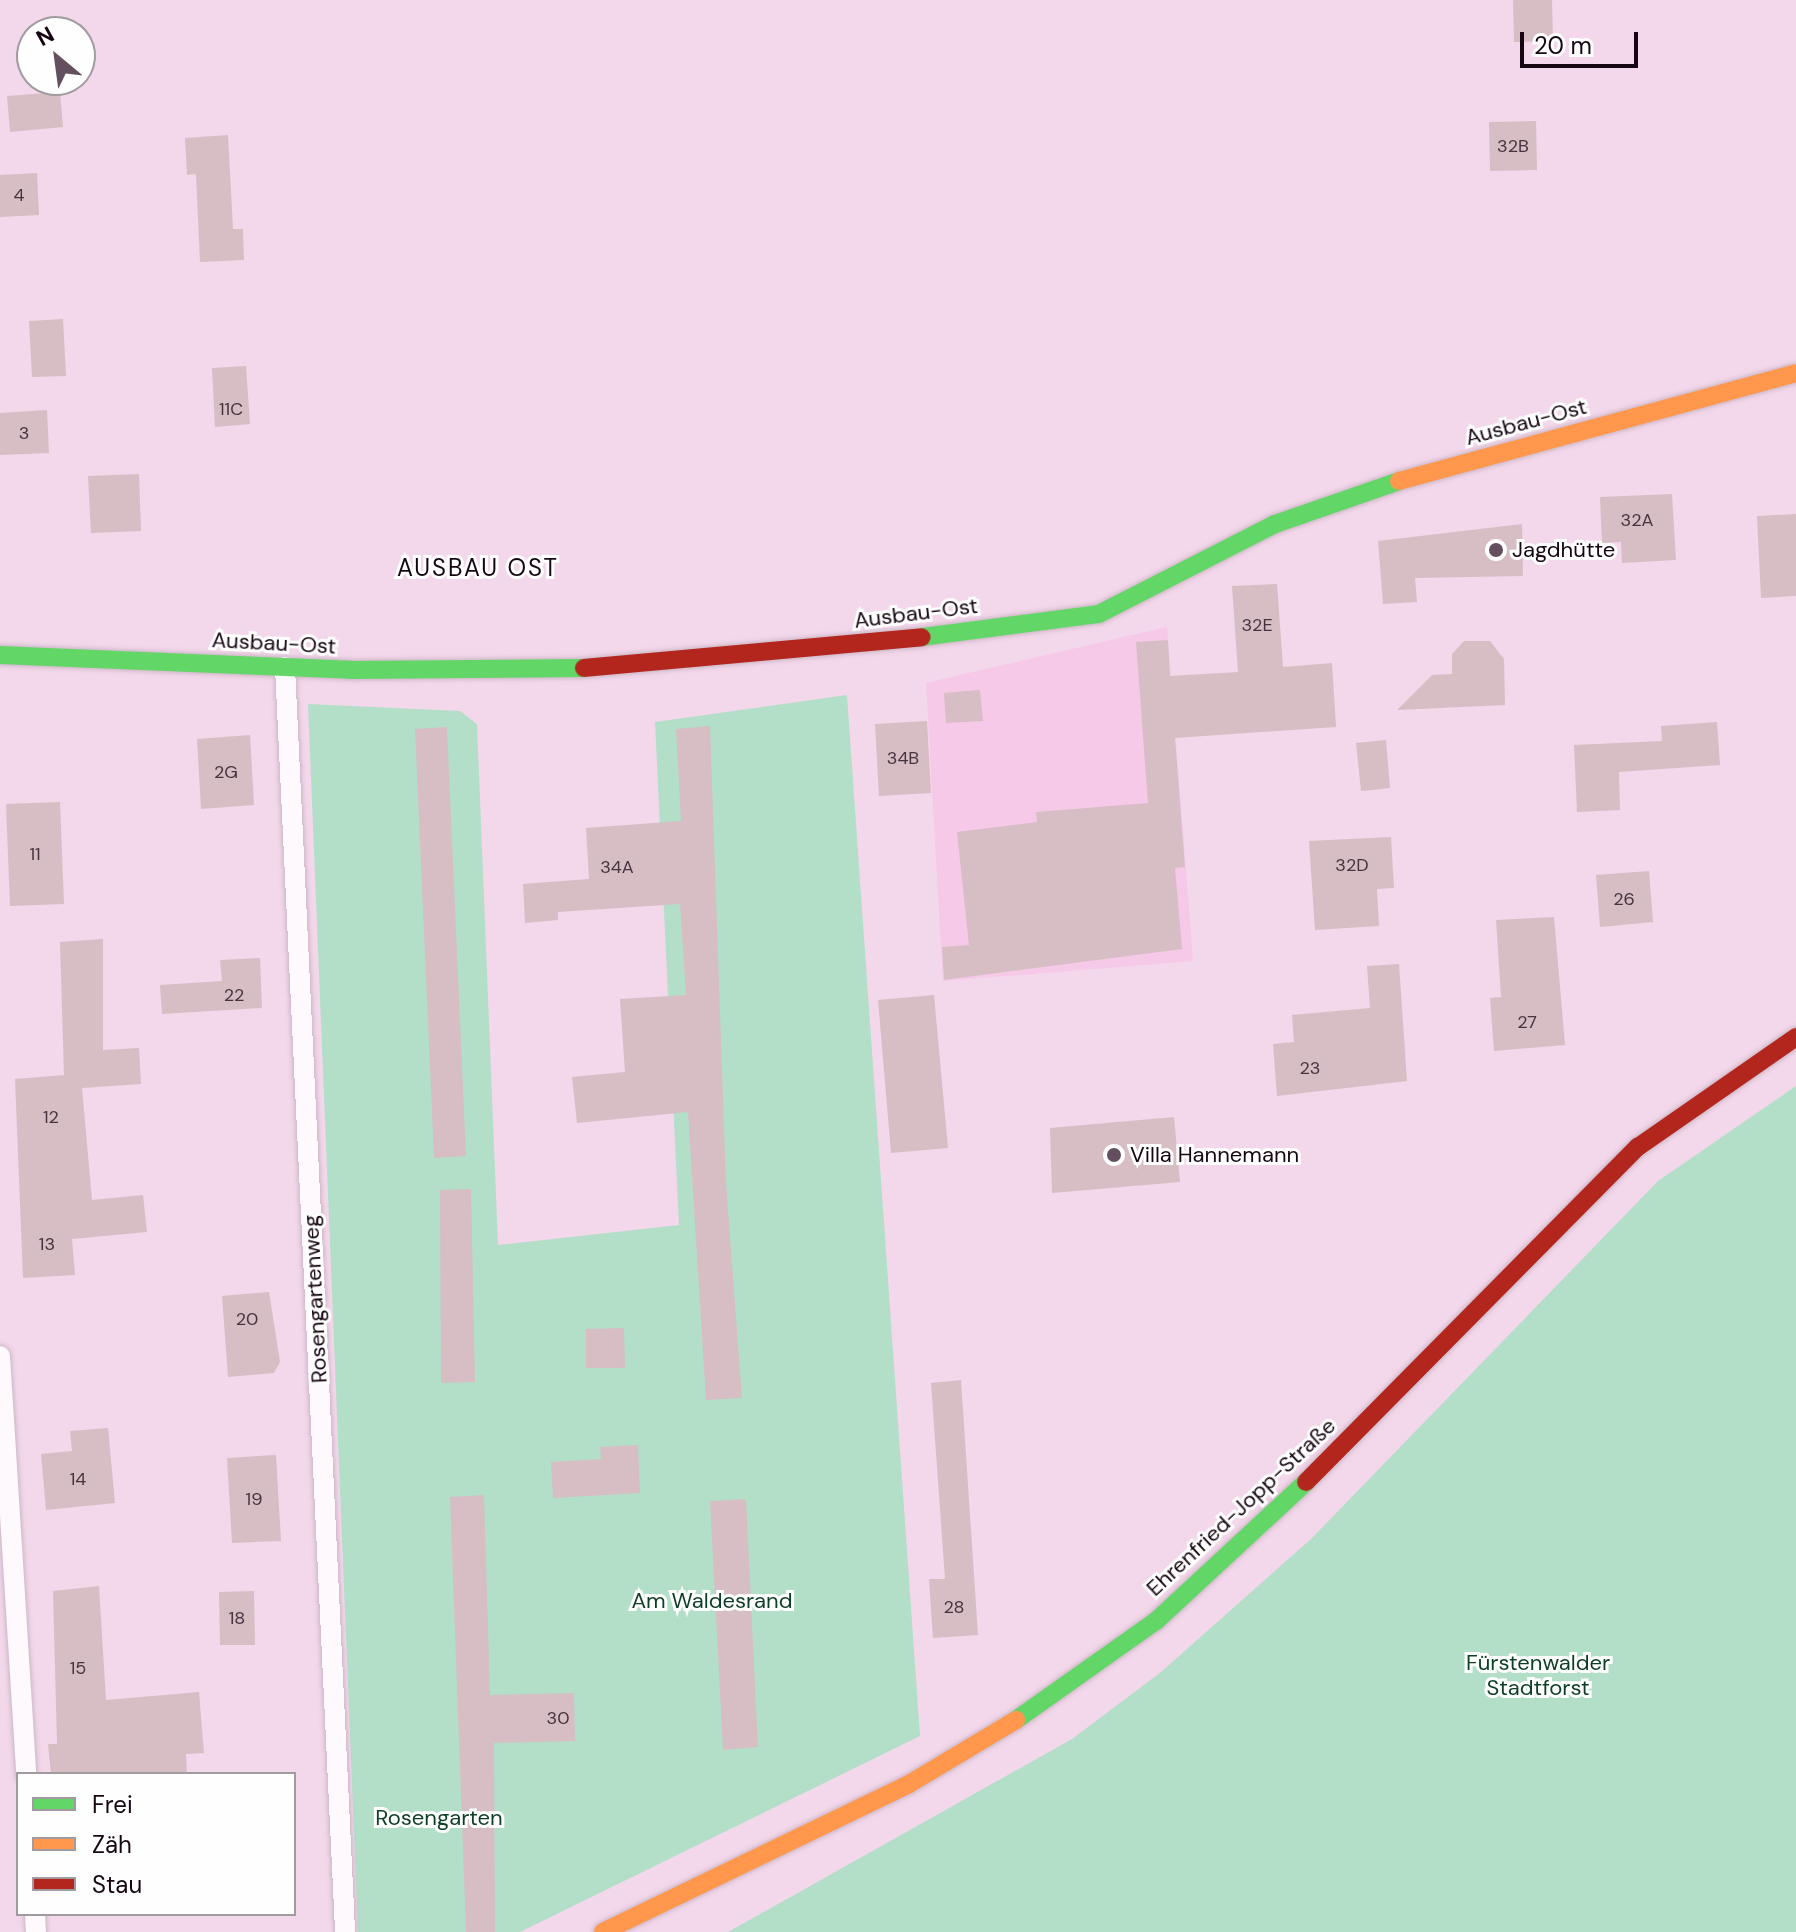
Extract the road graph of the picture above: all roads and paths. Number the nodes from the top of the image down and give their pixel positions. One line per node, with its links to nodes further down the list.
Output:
1 (1796, 373): 3 (street, Ausbau-Ost)
2 (0, 655): 3 (street, Ausbau-Ost)
3 (285, 667): 7 (lane, Rosengartenweg)
4 (1796, 1037): 8 (street, Ehrenfried-Jopp-Straße)
5 (0, 1356): 6 (lane)
6 (26, 1772)
7 (345, 1932)
8 (603, 1932)

